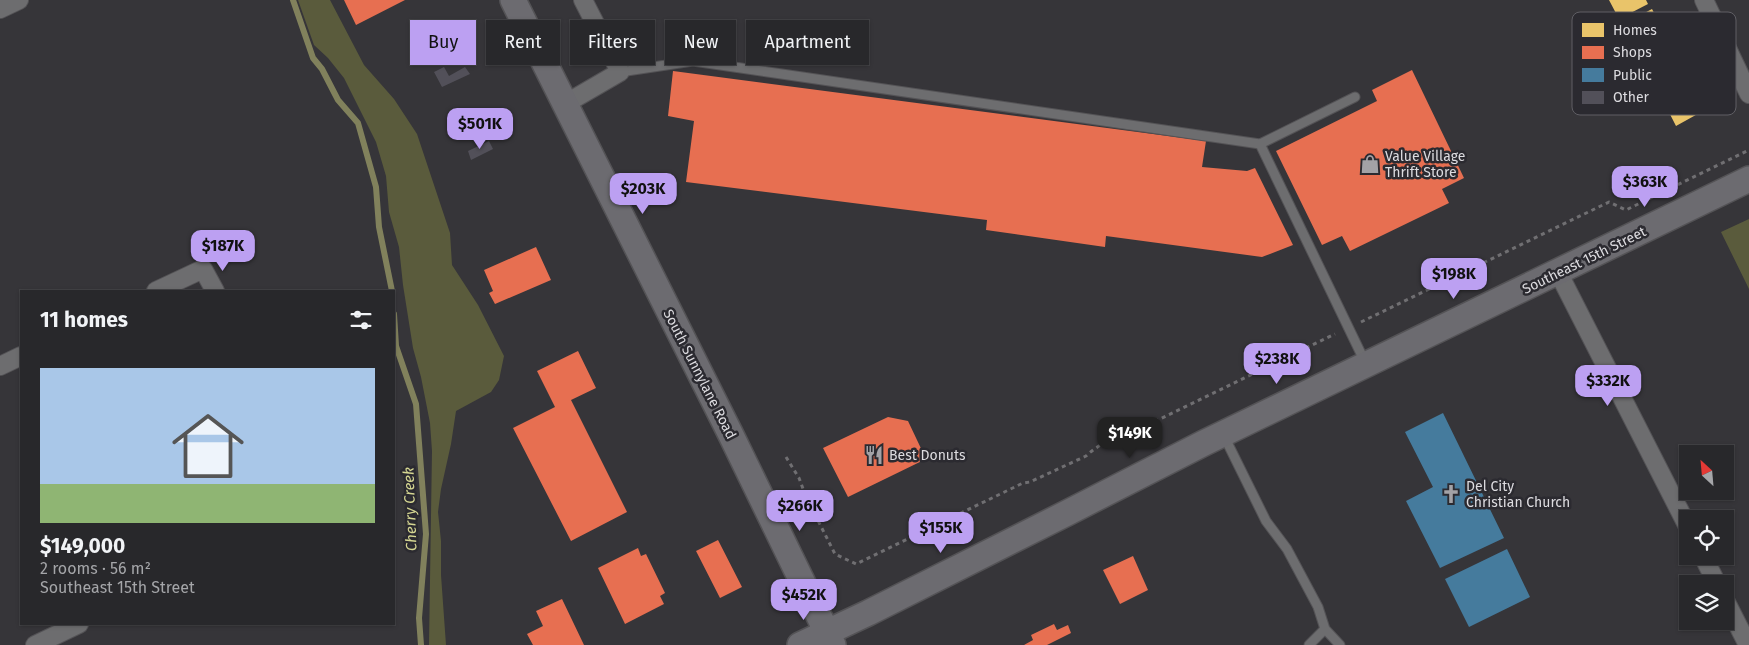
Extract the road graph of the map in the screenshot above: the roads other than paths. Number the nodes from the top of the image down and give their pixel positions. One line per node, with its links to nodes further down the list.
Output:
1 (19, 0): 5 (street)
2 (513, 0): 11 (main road, South Sunnylane Road)
3 (583, 0): 8 (street)
4 (1704, 0): 6 (street)
5 (0, 9)
6 (1710, 12)
7 (1736, 67): 9 (street)
8 (620, 72): 11 (street); 12 (lane)
9 (1749, 94)
10 (1355, 97): 12 (lane)
11 (565, 104): 25 (main road, South Sunnylane Road)
12 (1260, 144): 18 (lane)
13 (1749, 179): 14 (main road, Southeast 15th Street)
14 (1558, 272): 18 (main road, Southeast 15th Street); 21 (street)
15 (158, 290): 16 (street)
16 (214, 290)
17 (20, 356): 19 (street)
18 (1367, 364): 20 (main road, Southeast 15th Street)
19 (0, 366)
20 (1223, 434): 24 (lane); 25 (main road, Southeast 15th Street)
21 (1679, 510)
22 (1734, 618): 30 (street)
23 (77, 625): 26 (street)
24 (1325, 629): 28 (lane); 29 (lane)
25 (830, 639): 27 (main road, Southeast 15th Street)
26 (35, 645)
27 (800, 645)
28 (1309, 645)
29 (1340, 645)
30 (1748, 645)

